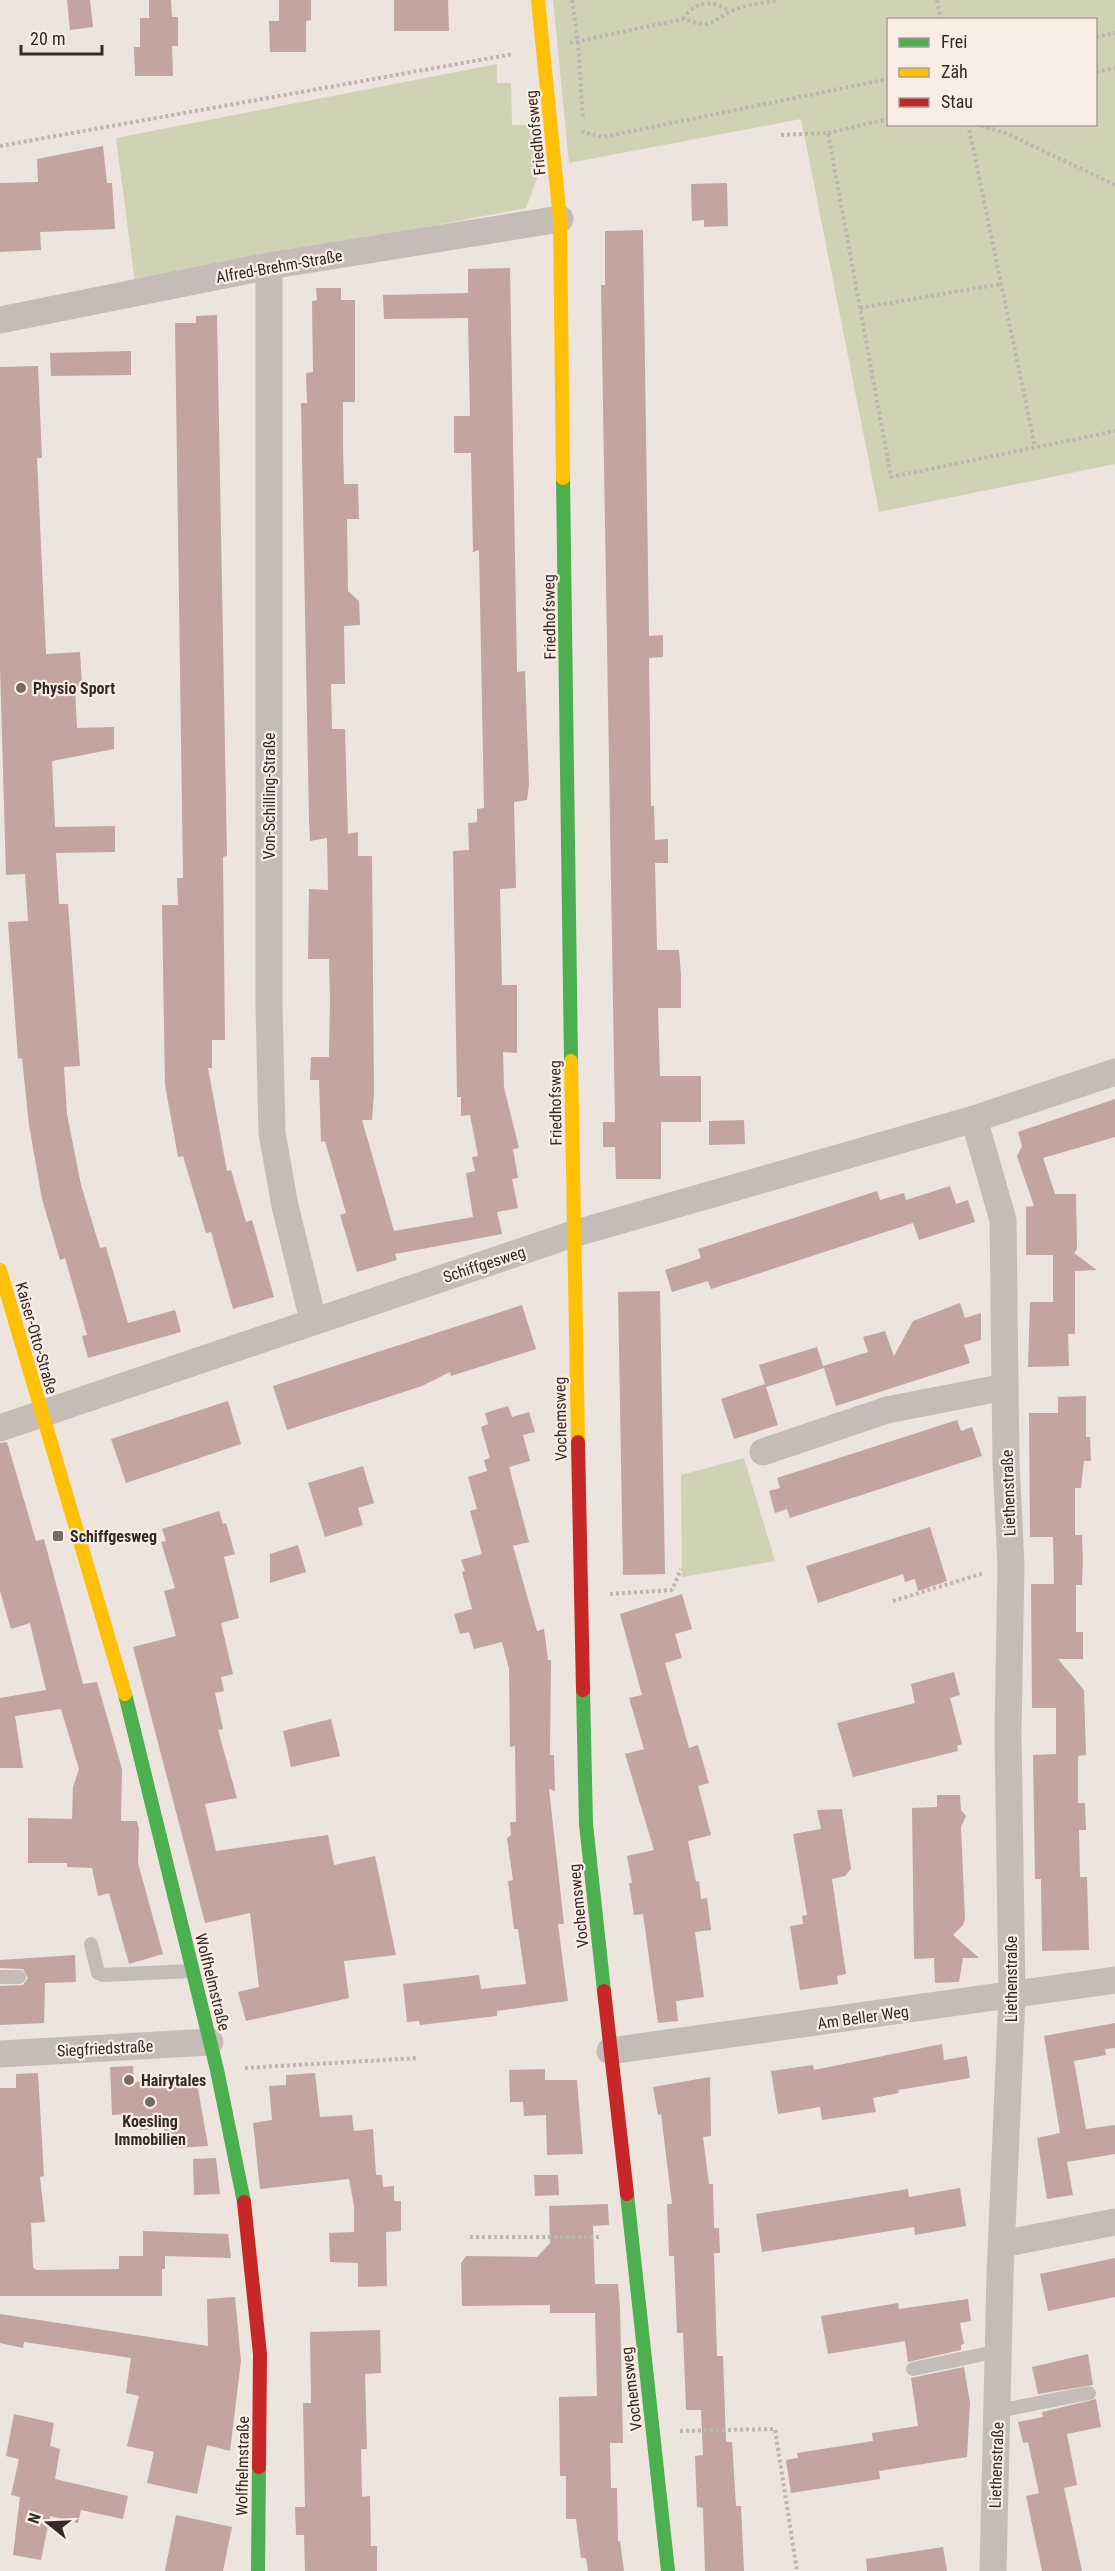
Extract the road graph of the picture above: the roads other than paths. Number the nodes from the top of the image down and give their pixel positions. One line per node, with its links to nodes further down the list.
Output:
1 (538, 0): 2 (street, Friedhofsweg)
2 (560, 219): 3 (street, Alfred-Brehm-Straße); 7 (street, Friedhofsweg)
3 (269, 266): 4 (street, Alfred-Brehm-Straße); 9 (street, Von-Schilling-Straße)
4 (0, 321)
5 (1115, 1072): 6 (street)
6 (974, 1119): 7 (street, Schiffgesweg); 10 (street, Liethenstraße)
7 (573, 1234): 9 (street, Schiffgesweg); 21 (street, Vochemsweg)
8 (0, 1270): 11 (street, Kaiser-Otto-Straße)
9 (312, 1320): 11 (street, Schiffgesweg)
10 (1005, 1387): 13 (street); 19 (street, Liethenstraße)
11 (42, 1415): 12 (street, Schiffgesweg); 15 (street, Wolfhelmstraße)
12 (0, 1428)
13 (764, 1452)
14 (91, 1944): 15 (lane)
15 (193, 1971): 20 (street, Wolfhelmstraße)
16 (0, 1977): 17 (lane)
17 (19, 1977)
18 (1115, 1980): 19 (street, Am Beller Weg)
19 (1012, 1996): 21 (street, Am Beller Weg); 24 (street, Liethenstraße)
20 (210, 2042): 22 (street, Siegfriedstraße); 29 (street, Wolfhelmstraße)
21 (610, 2052): 30 (street, Vochemsweg)
22 (0, 2054)
23 (1115, 2222): 24 (street)
24 (1002, 2244): 25 (street, Liethenstraße)
25 (999, 2351): 26 (lane); 28 (street, Liethenstraße)
26 (913, 2369)
27 (1089, 2393): 28 (lane)
28 (998, 2411): 31 (street, Liethenstraße)
29 (258, 2571)
30 (668, 2571)
31 (993, 2571)

